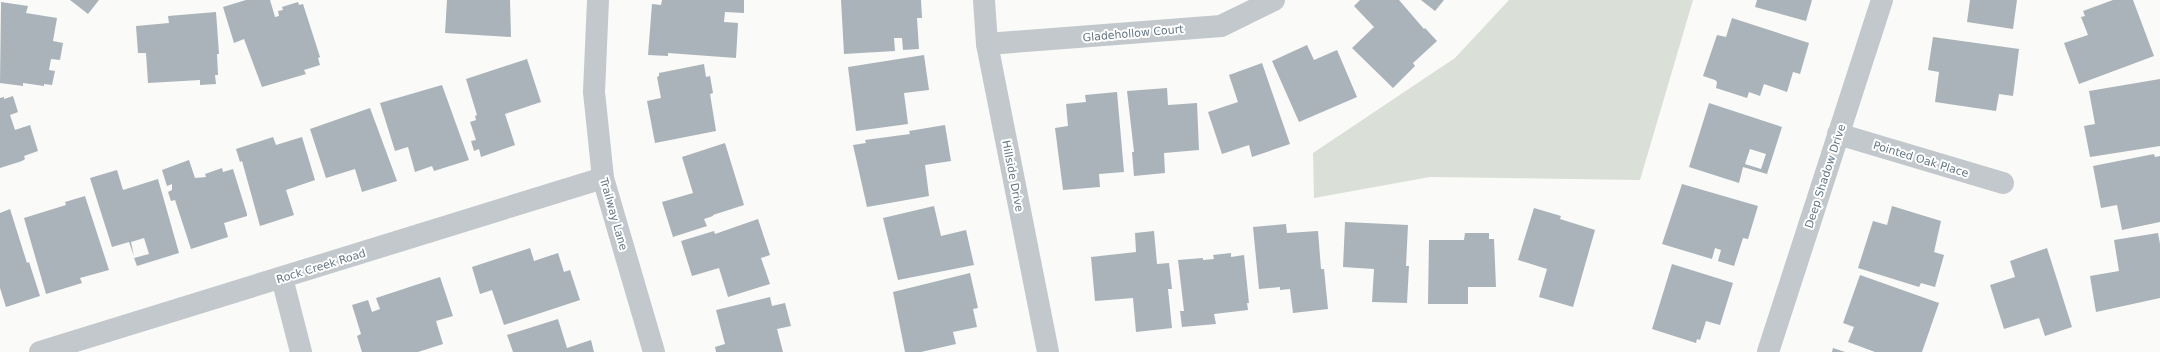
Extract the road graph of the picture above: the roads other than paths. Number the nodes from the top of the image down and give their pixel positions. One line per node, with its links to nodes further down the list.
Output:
1 (598, 0): 7 (street, Trailway Lane)
2 (984, 0): 5 (street, Hillside Drive)
3 (1274, 0): 5 (street, Gladehollow Court)
4 (1882, 0): 6 (street, Deep Shadow Drive)
5 (987, 44): 13 (street, Hillside Drive)
6 (1838, 134): 8 (street, Pointed Oak Place); 14 (street, Deep Shadow Drive)
7 (603, 178): 9 (street, Rock Creek Road); 12 (street, Trailway Lane)
8 (2003, 183)
9 (282, 278): 10 (street, Rock Creek Road); 11 (street)
10 (40, 352)
11 (301, 352)
12 (654, 352)
13 (1048, 352)
14 (1768, 352)

